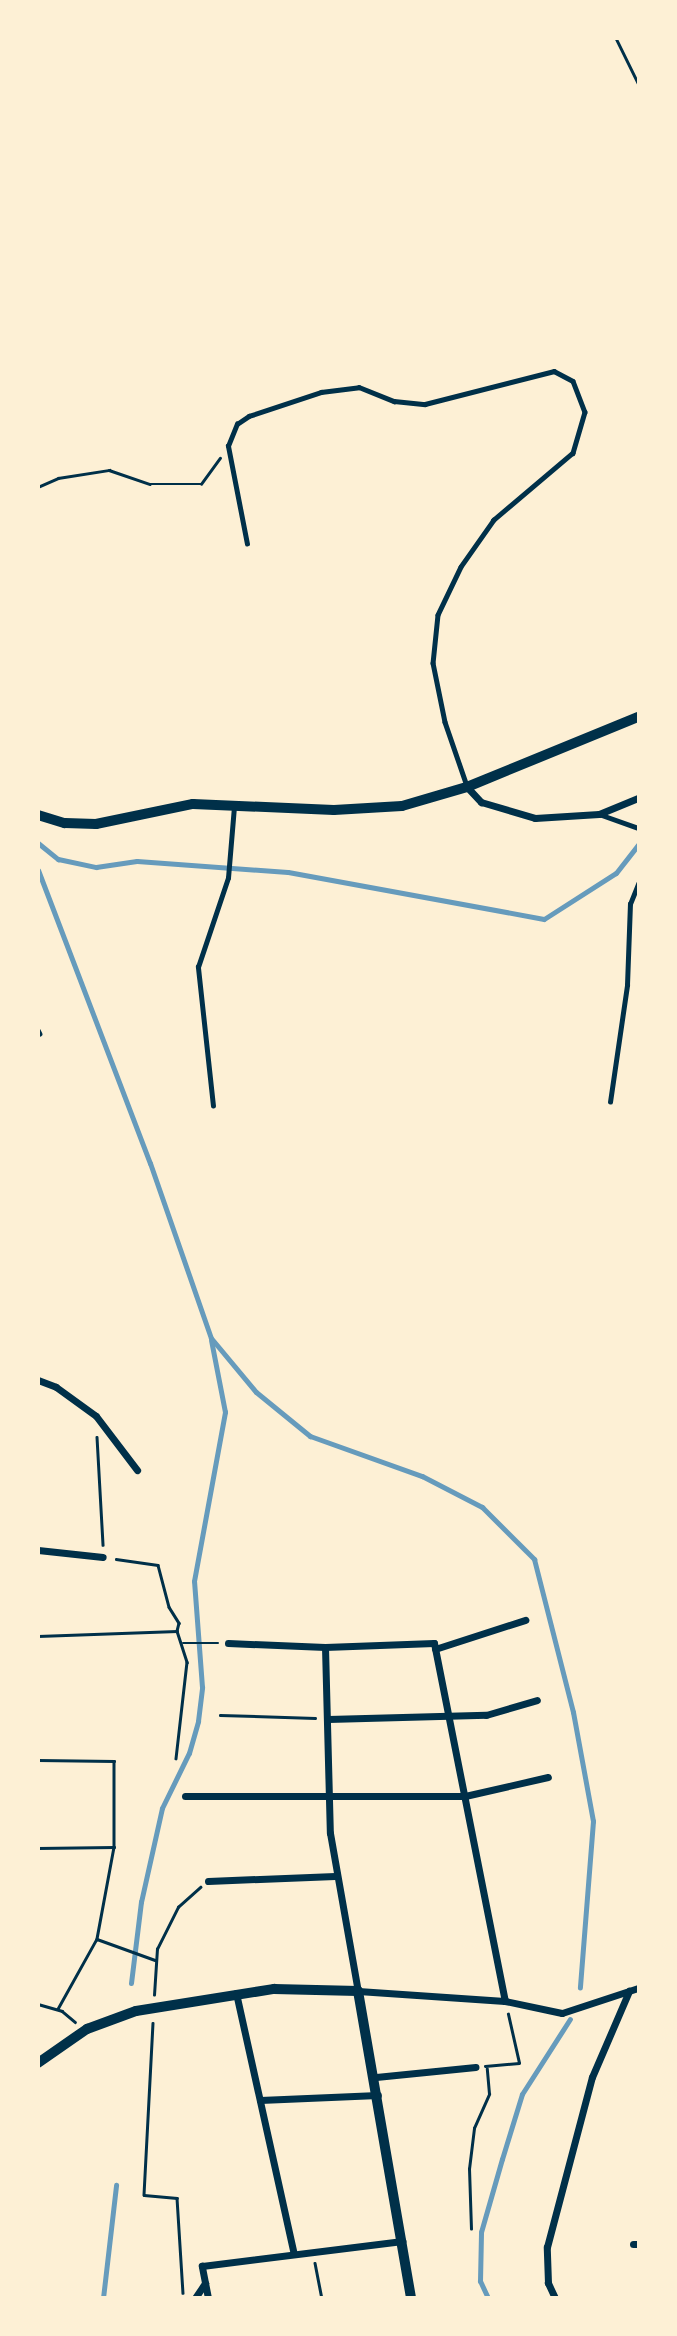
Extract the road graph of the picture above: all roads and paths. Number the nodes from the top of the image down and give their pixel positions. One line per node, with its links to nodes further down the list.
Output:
1 (616, 38): 2 (path)
2 (639, 83)
3 (228, 446): 4 (path); 5 (lane); 7 (lane)
4 (38, 487)
5 (247, 544)
6 (639, 717): 7 (street)
7 (467, 787): 9 (street); 10 (street)
8 (639, 798): 10 (street)
9 (234, 805): 11 (street); 15 (lane)
10 (598, 814): 12 (lane)
11 (38, 815)
12 (639, 828)
13 (639, 884): 14 (lane)
14 (610, 1102)
15 (214, 1105)
16 (38, 1380): 17 (street)
17 (96, 1416): 18 (street); 20 (path)
18 (137, 1470)
19 (38, 1550): 20 (street)
20 (103, 1557): 22 (path)
21 (525, 1620): 27 (street)
22 (177, 1631): 23 (path); 24 (path)
23 (38, 1636)
24 (183, 1643): 25 (path); 33 (path)
25 (210, 1643)
26 (228, 1643): 28 (street)
27 (435, 1646): 28 (street); 31 (street)
28 (325, 1647): 32 (street)
29 (537, 1700): 31 (street)
30 (220, 1715): 32 (path)
31 (449, 1718): 32 (street); 38 (street)
32 (328, 1719): 37 (street)
33 (176, 1758)
34 (38, 1760): 39 (path)
35 (548, 1777): 38 (street)
36 (185, 1796): 37 (street)
37 (327, 1796): 38 (street); 41 (street)
38 (465, 1796): 49 (street)
39 (114, 1847): 40 (path); 43 (path)
40 (38, 1848)
41 (335, 1876): 42 (street); 47 (street)
42 (208, 1881): 44 (path)
43 (97, 1939): 44 (path); 52 (path)
44 (155, 1960): 51 (path)
45 (639, 1988): 46 (street)
46 (629, 1990): 49 (street); 70 (street)
47 (358, 1991): 48 (street); 49 (street); 57 (street)
48 (236, 1993): 51 (street); 59 (street)
49 (505, 2001): 55 (path)
50 (38, 2004): 52 (path)
51 (154, 2008): 53 (street); 65 (path)
52 (58, 2009): 53 (path)
53 (82, 2032): 54 (street)
54 (38, 2063)
55 (487, 2066): 56 (path); 60 (path)
56 (475, 2067): 57 (street)
57 (376, 2077): 58 (street)
58 (378, 2095): 59 (street); 61 (street)
59 (260, 2100): 63 (street)
60 (471, 2229)
61 (402, 2241): 62 (street); 69 (street)
62 (313, 2252): 63 (street); 68 (path)
63 (294, 2254): 64 (street)
64 (205, 2283): 66 (street); 67 (street)
65 (183, 2298)
66 (195, 2298)
67 (208, 2298)
68 (322, 2298)
69 (411, 2298)
70 (555, 2298)

